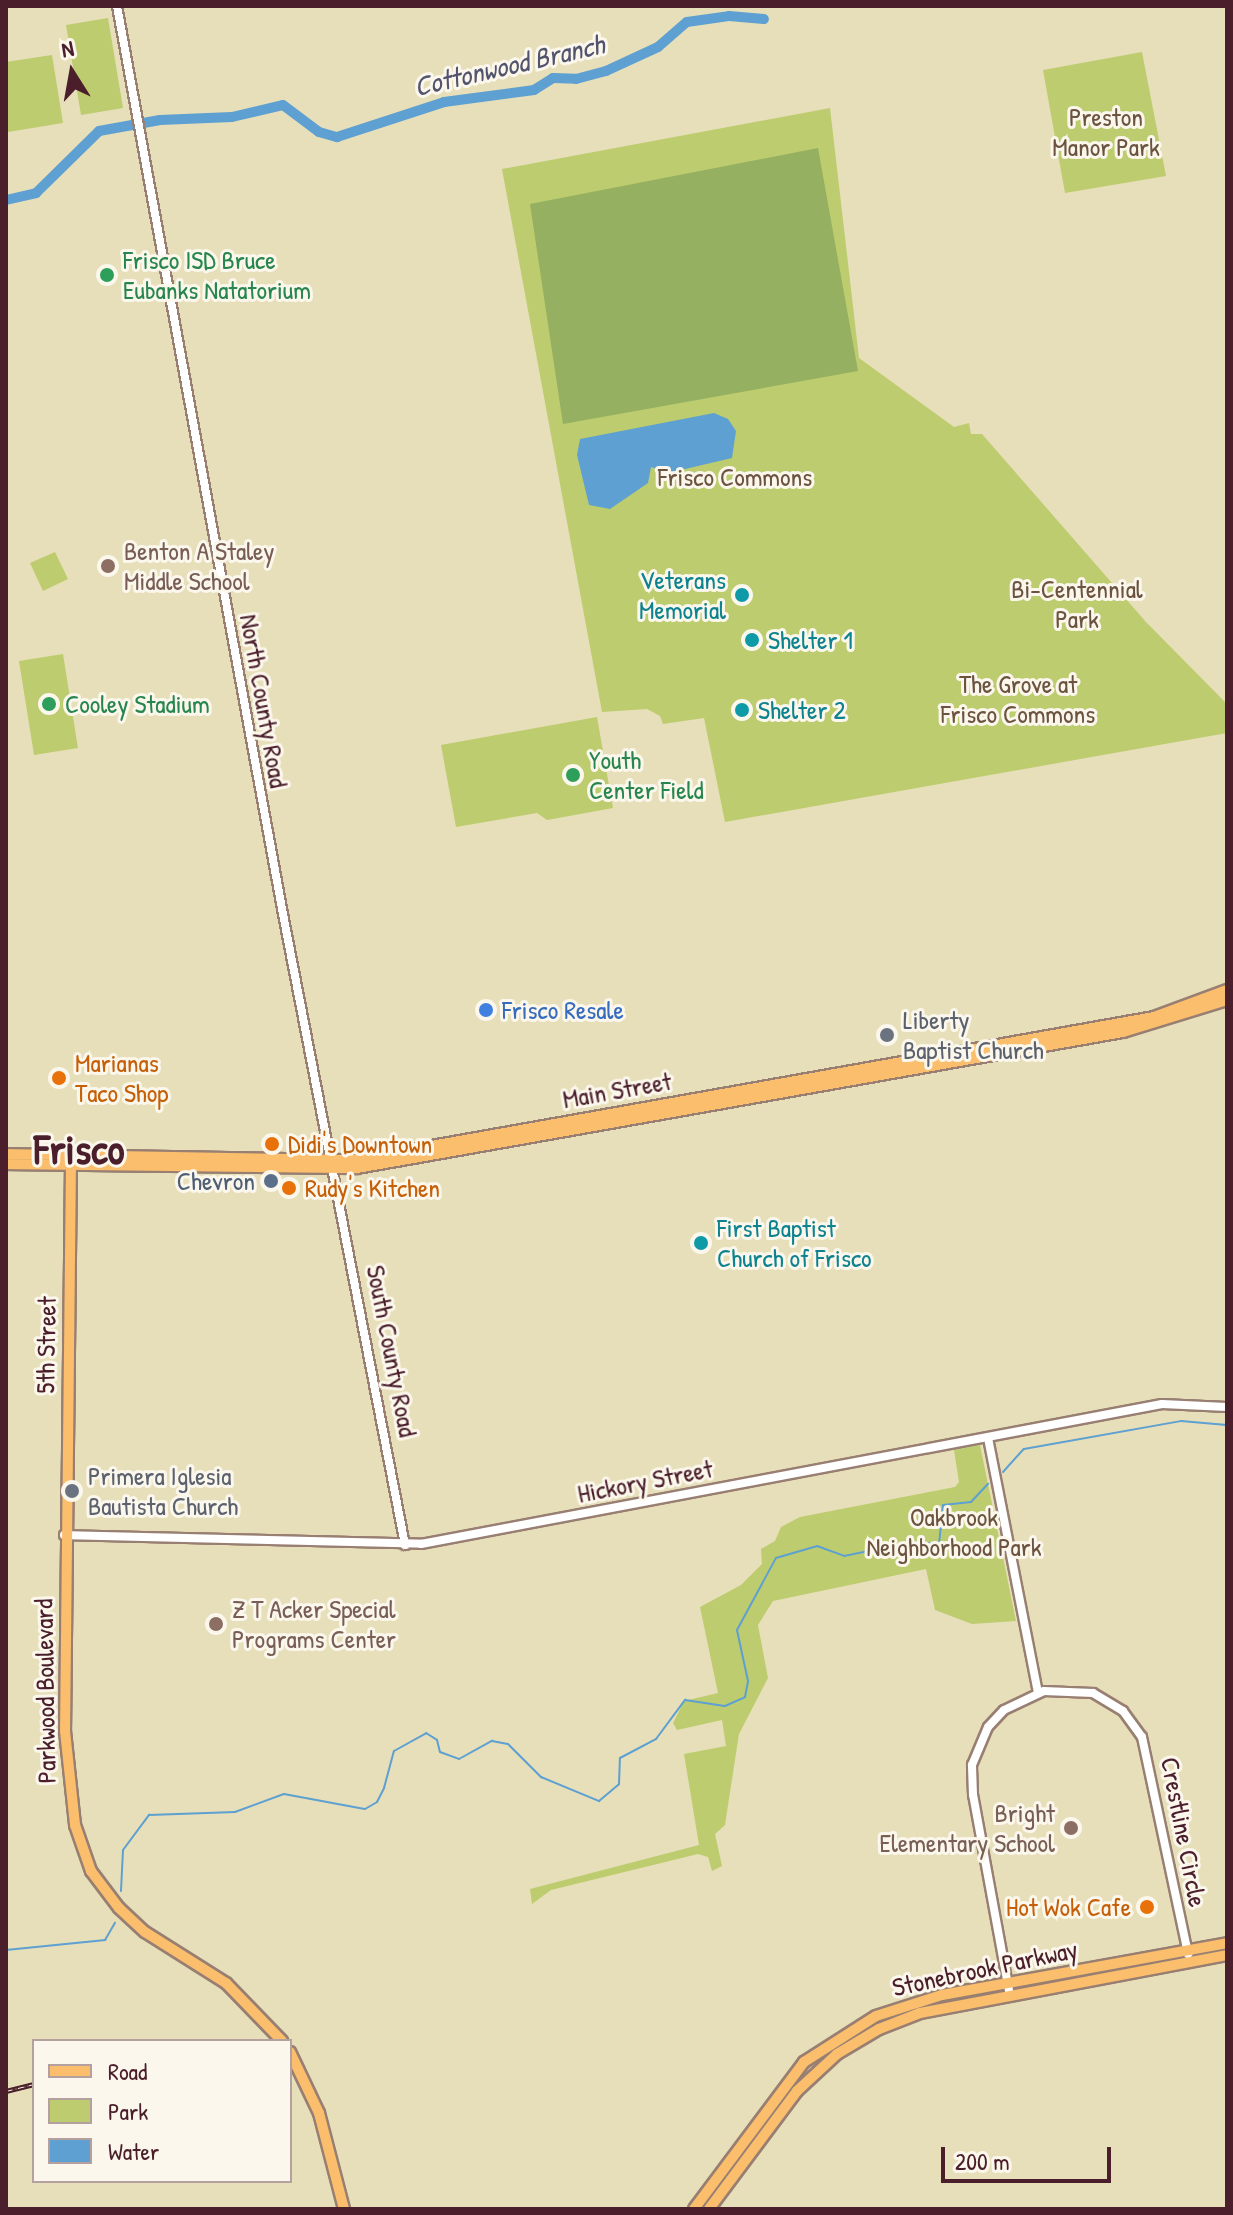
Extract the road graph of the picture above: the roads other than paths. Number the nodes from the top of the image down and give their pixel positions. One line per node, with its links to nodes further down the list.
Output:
1 (117, 6): 10 (street, North County Road)
2 (1226, 994): 3 (main road, Main Street)
3 (628, 1116): 4 (main road, Main Street); 7 (main road, Main Street)
4 (448, 1142): 6 (main road, Main Street); 7 (main road)
5 (6, 1154): 8 (main road, Main Street)
6 (399, 1156): 7 (main road, Main Street); 10 (main road, Main Street)
7 (420, 1157)
8 (71, 1161): 9 (main road, Main Street); 10 (main road, Main Street); 13 (main road, 5th Street)
9 (6, 1164)
10 (335, 1165): 14 (street, South County Road)
11 (1227, 1407): 12 (street, Hickory Street)
12 (988, 1438): 14 (street, Hickory Street); 15 (street)
13 (64, 1535): 14 (street, Hickory Street); 22 (main road, Parkwood Boulevard)
14 (405, 1545)
15 (1038, 1692): 17 (street, Crestline Circle); 20 (street)
16 (1227, 1943): 17 (main road, Stonebrook Parkway)
17 (1187, 1950): 19 (street, Crestline Circle); 20 (main road, Stonebrook Parkway)
18 (1227, 1955): 19 (main road, Stonebrook Parkway)
19 (1189, 1962): 21 (main road, Stonebrook Parkway)
20 (1008, 1983): 21 (street); 25 (main road, Stonebrook Parkway)
21 (1010, 1996): 26 (main road, Stonebrook Parkway)
22 (280, 2039)
23 (292, 2056): 24 (main road)
24 (344, 2209)
25 (694, 2209)
26 (709, 2209)

